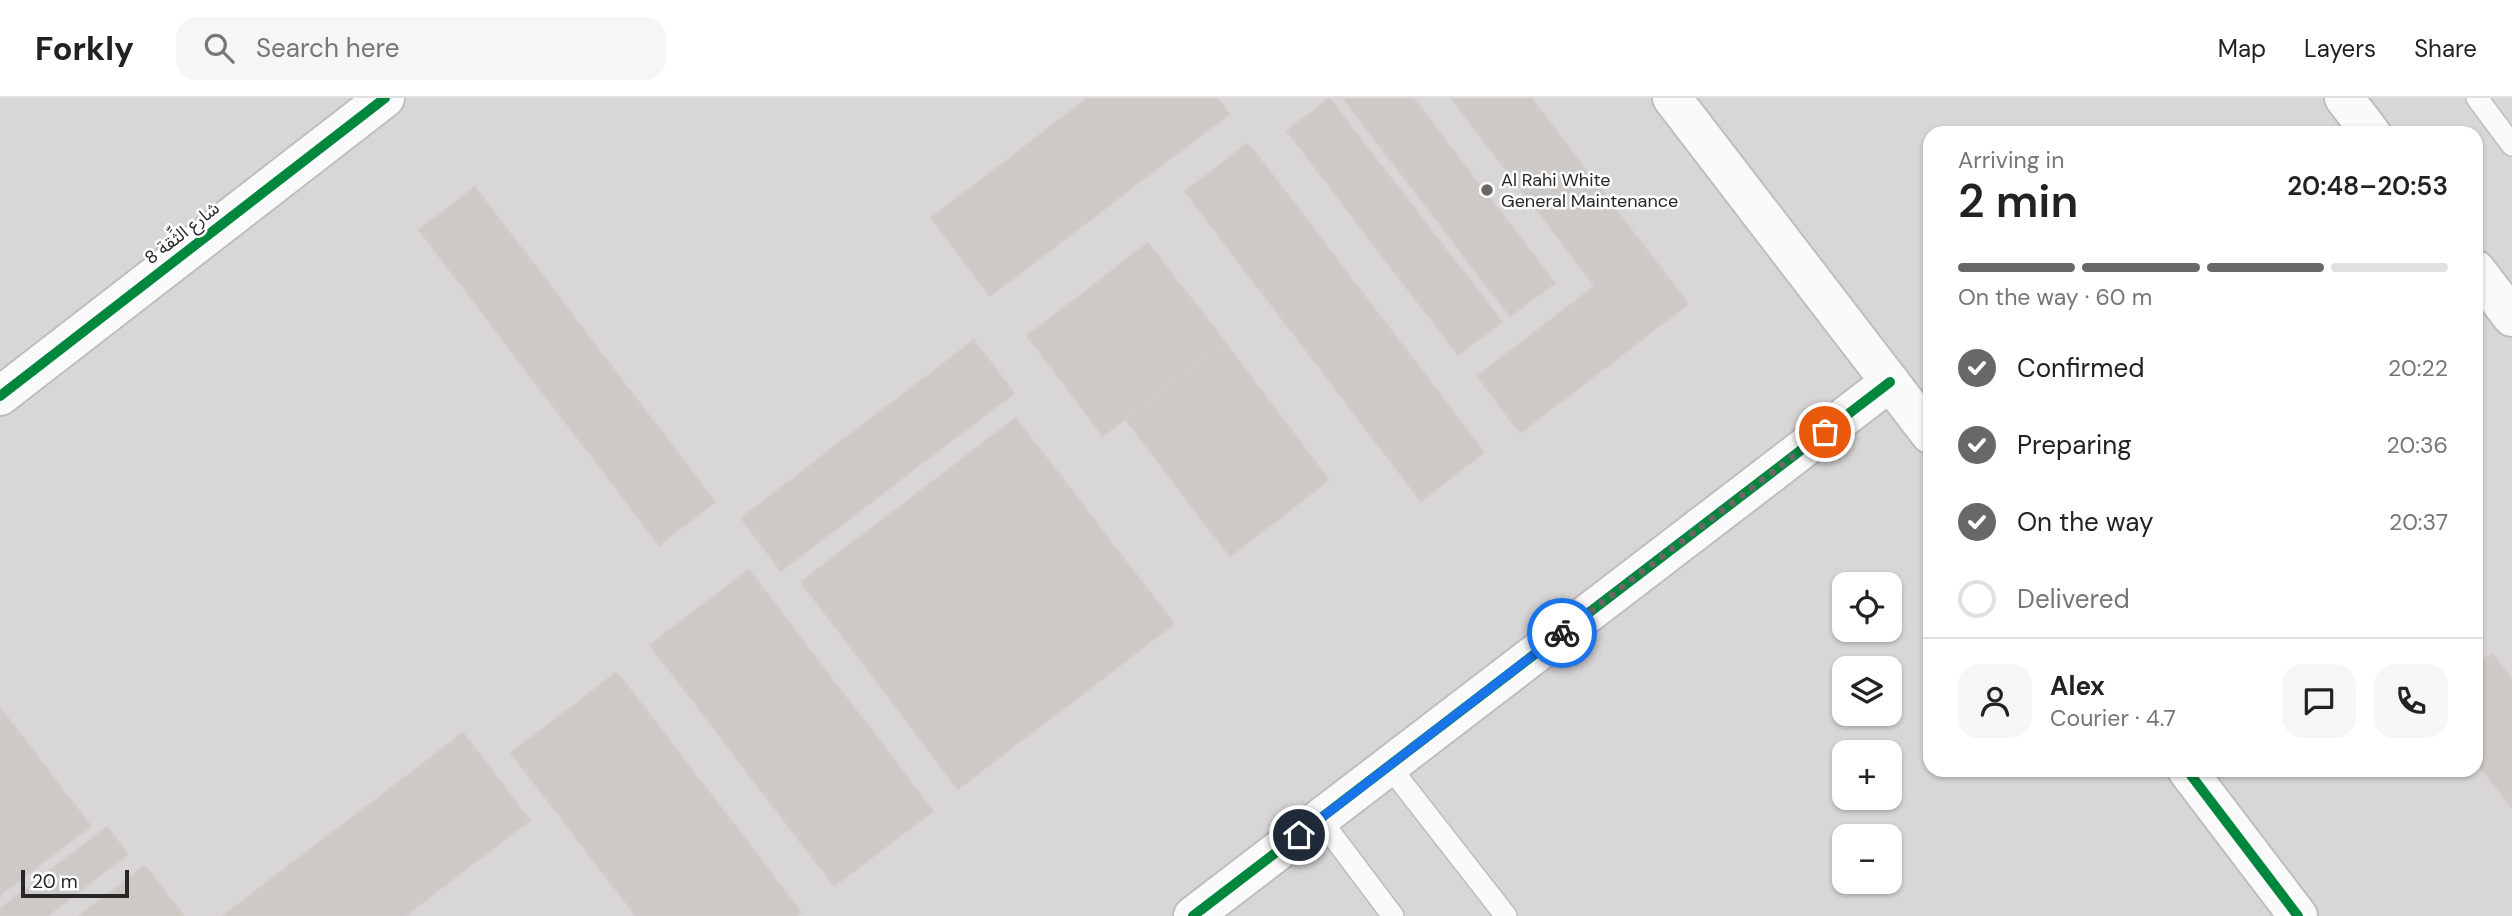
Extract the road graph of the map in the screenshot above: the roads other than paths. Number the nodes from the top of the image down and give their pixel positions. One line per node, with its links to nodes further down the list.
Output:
1 (385, 98): 10 (street, شارع الثِّقة 8)
2 (1672, 98): 9 (street)
3 (2344, 98): 5 (street)
4 (2477, 98): 6 (lane)
5 (2366, 126)
6 (2512, 145)
7 (2483, 278): 8 (street)
8 (2509, 306)
9 (1890, 382): 11 (street); 12 (street)
10 (0, 396)
11 (1923, 425)
12 (1389, 766): 14 (street); 17 (lane)
13 (2192, 777): 18 (street)
14 (1320, 819): 15 (street); 16 (lane)
15 (1193, 916)
16 (1393, 916)
17 (1506, 916)
18 (2298, 916)

